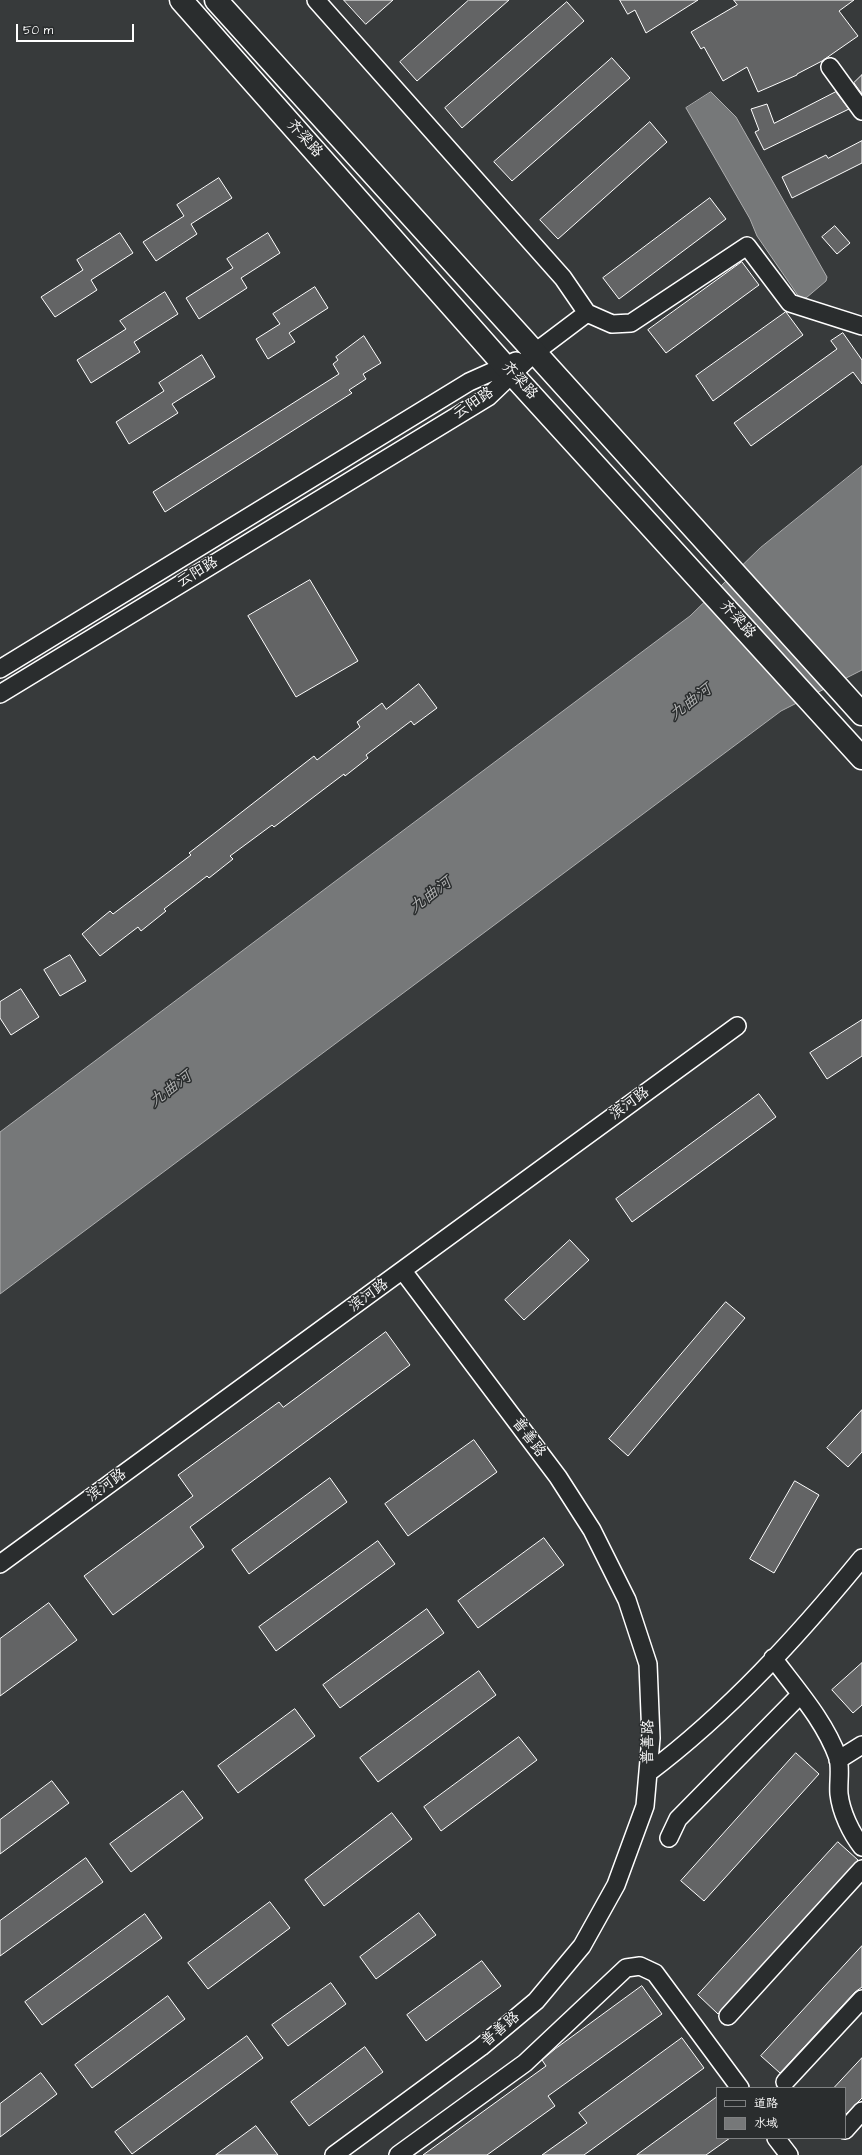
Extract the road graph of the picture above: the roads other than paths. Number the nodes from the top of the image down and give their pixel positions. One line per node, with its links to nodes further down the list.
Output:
1 (181, 0): 9 (main road, 齐梁路)
2 (216, 0): 8 (main road, 齐梁路)
3 (316, 0): 6 (street)
4 (830, 67): 5 (street)
5 (862, 111)
6 (587, 313): 7 (street); 8 (street, 云阳路)
7 (862, 326)
8 (534, 353): 9 (street, 云阳路); 12 (main road, 齐梁路)
9 (508, 370): 10 (street, 云阳路); 11 (street, 云阳路); 13 (main road, 齐梁路)
10 (0, 669)
11 (0, 694)
12 (862, 714)
13 (862, 758)
14 (737, 1026): 15 (street, 滨河路)
15 (403, 1271): 17 (street, 滨河路); 22 (street, 普善路)
16 (862, 1558): 18 (street)
17 (0, 1564)
18 (773, 1658): 19 (street); 22 (street)
19 (800, 1695): 21 (street); 23 (street)
20 (862, 1745): 21 (street)
21 (838, 1760): 24 (street)
22 (648, 1773): 33 (street, 普善路)
23 (670, 1838)
24 (861, 1844)
25 (862, 1869): 27 (street)
26 (862, 1999): 28 (street)
27 (728, 2016)
28 (785, 2082)
29 (739, 2087): 34 (street)
30 (862, 2111): 31 (street)
31 (846, 2129)
32 (777, 2139): 35 (street)
33 (334, 2155)
34 (398, 2155)
35 (789, 2155)

